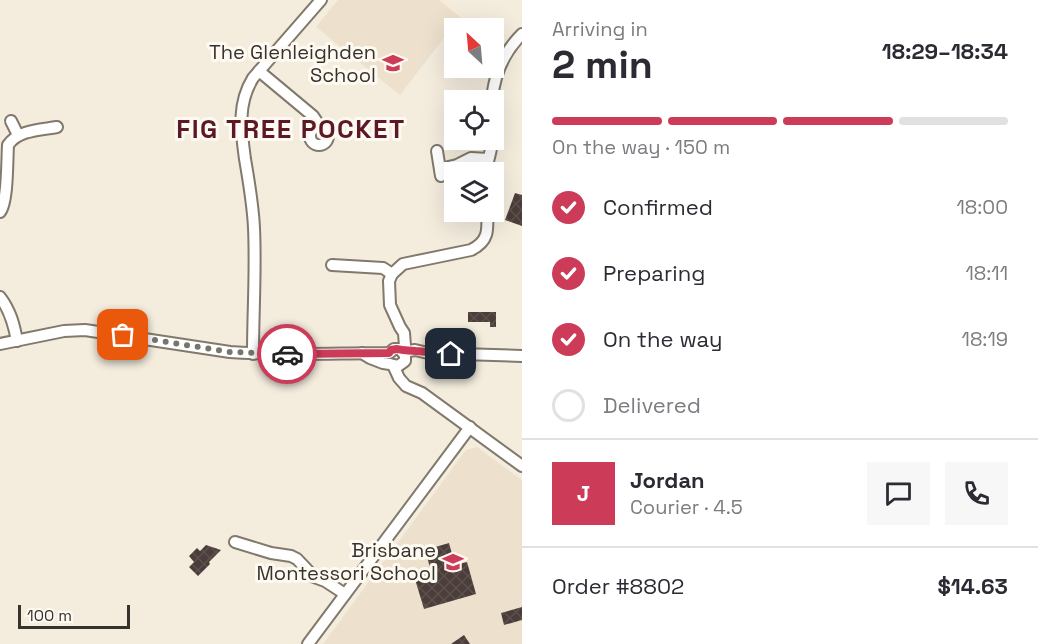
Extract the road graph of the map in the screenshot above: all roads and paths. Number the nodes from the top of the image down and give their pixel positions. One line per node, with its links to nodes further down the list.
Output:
1 (321, 0): 3 (street)
2 (522, 34): 4 (street)
3 (259, 71): 7 (street); 20 (street)
4 (493, 90)
5 (11, 121): 8 (street)
6 (51, 128): 8 (street)
7 (317, 128)
8 (18, 135): 13 (street)
9 (490, 150): 11 (street)
10 (437, 151): 11 (street)
11 (488, 159): 12 (street)
12 (488, 162)
13 (0, 212)
14 (488, 222): 16 (street)
15 (332, 265): 16 (street)
16 (392, 274): 22 (street)
17 (0, 297): 18 (street)
18 (17, 340): 19 (street); 20 (street)
19 (0, 344)
20 (253, 354): 22 (street)
21 (522, 356): 22 (street)
22 (397, 357): 23 (street)
23 (470, 427): 24 (street); 26 (street)
24 (522, 466)
25 (236, 542): 26 (street)
26 (345, 594): 27 (street)
27 (308, 644)

